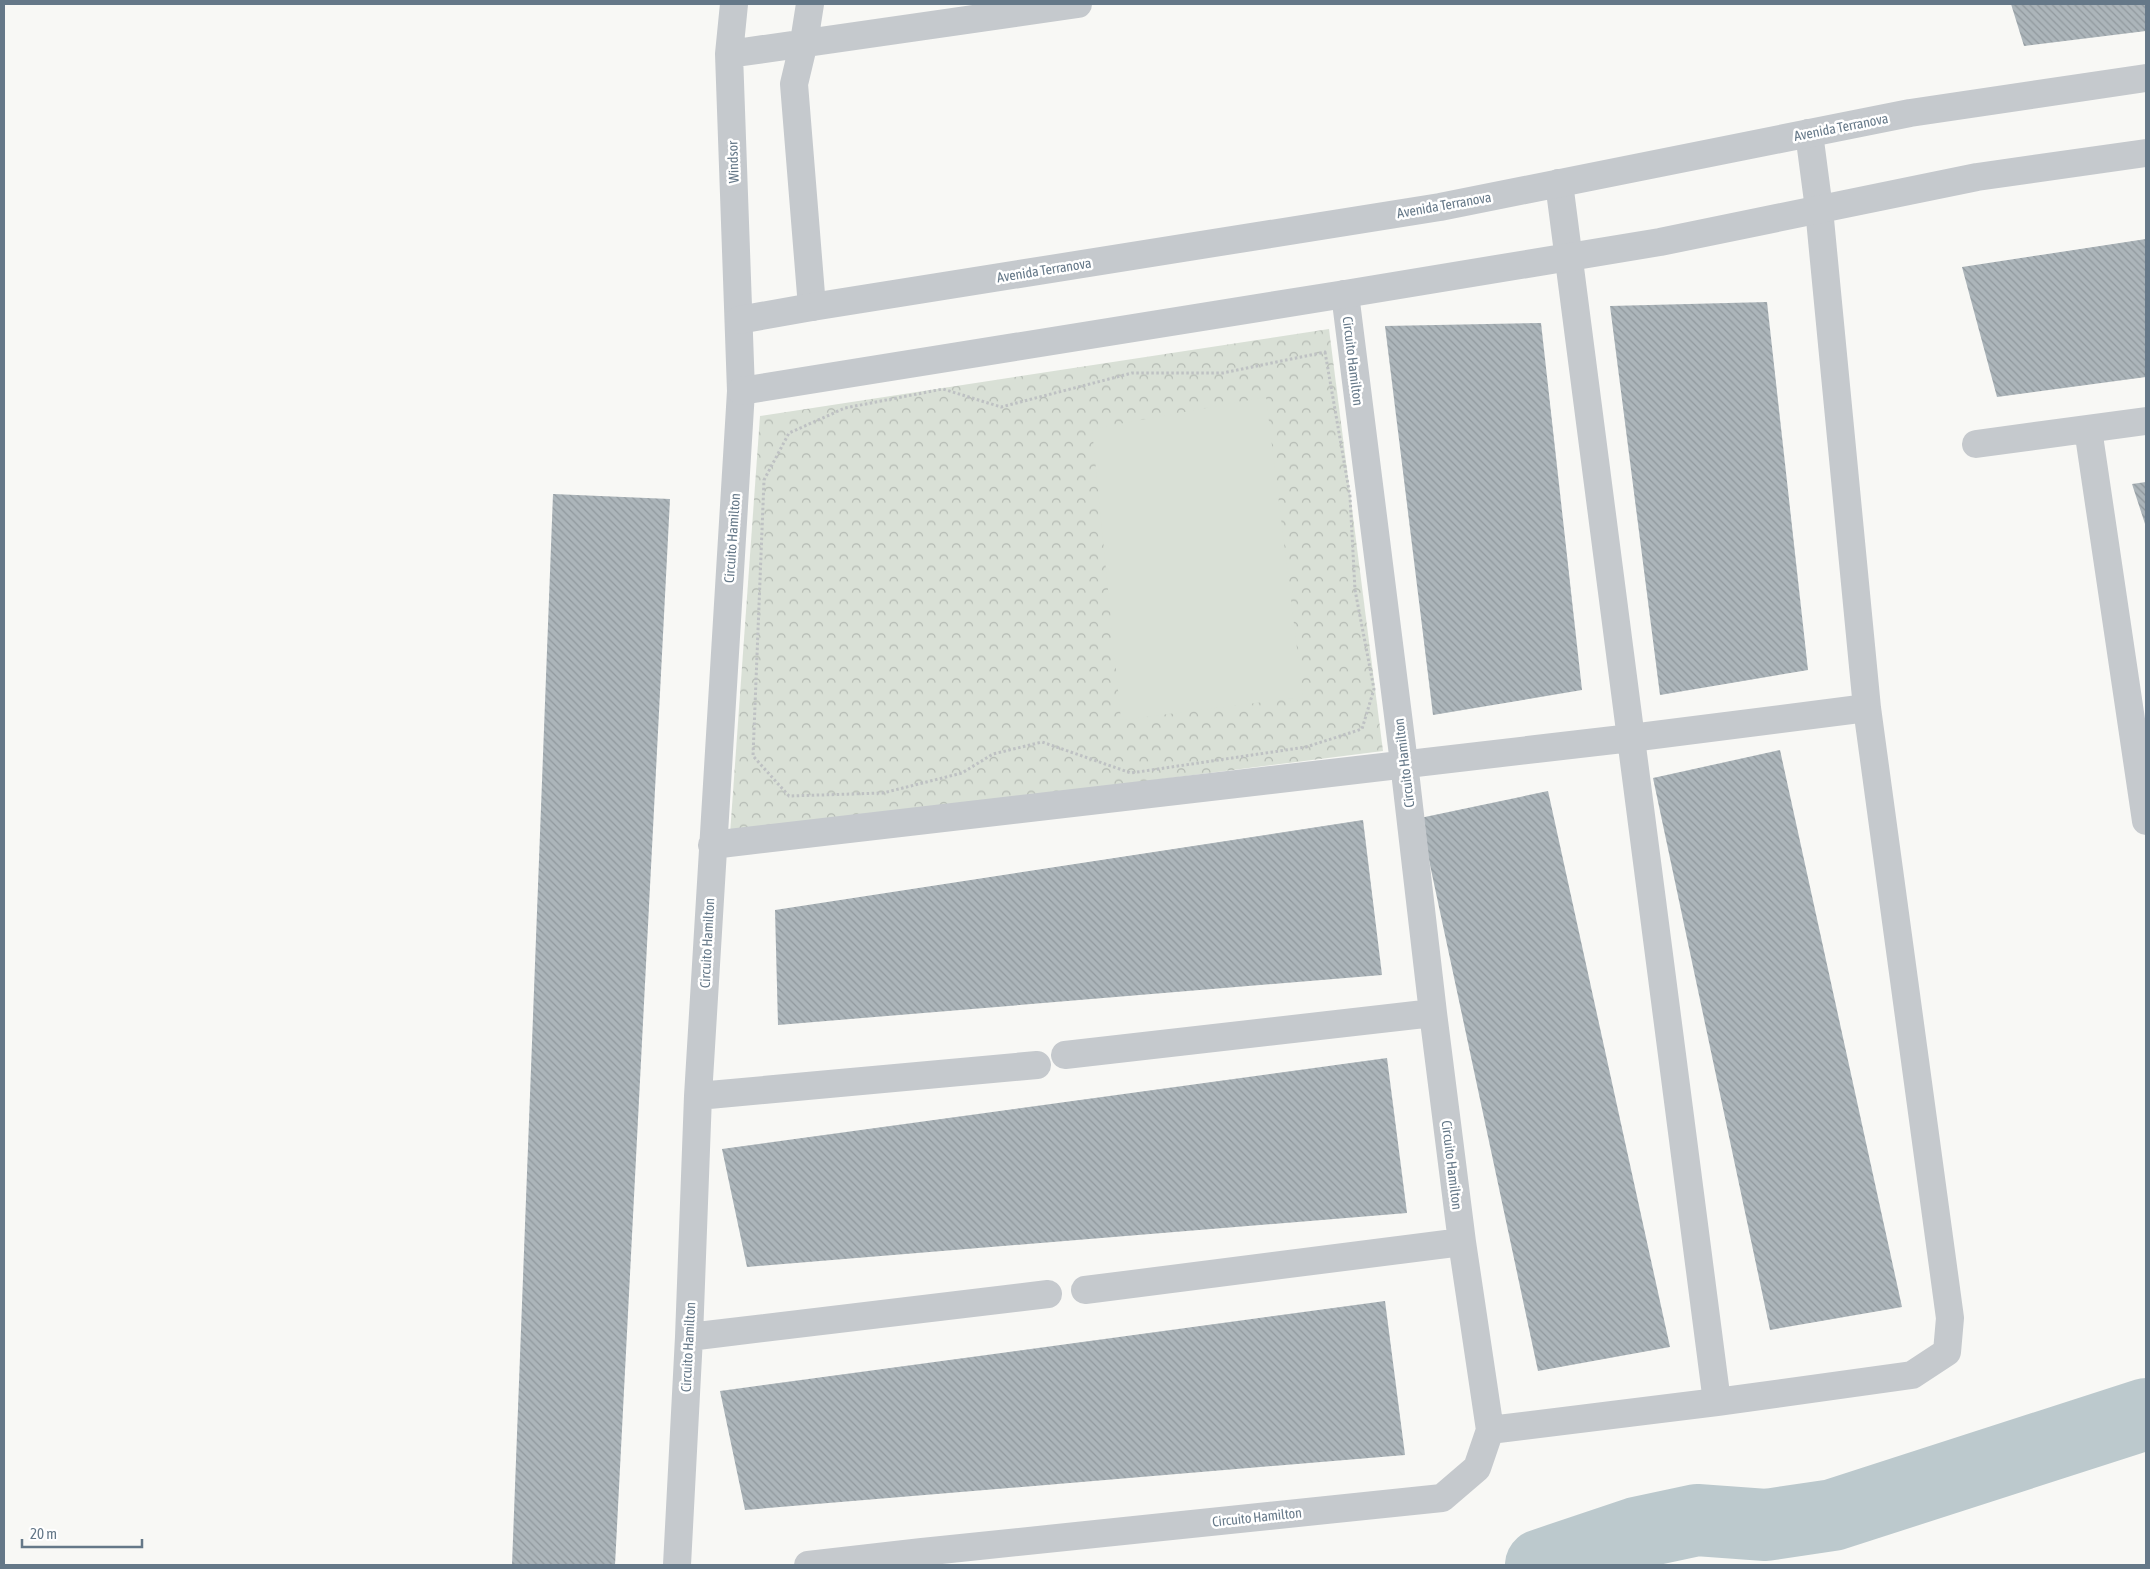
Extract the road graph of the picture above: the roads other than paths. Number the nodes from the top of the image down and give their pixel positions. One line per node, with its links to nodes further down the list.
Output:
1 (734, 4): 5 (street, Windsor)
2 (810, 4): 4 (street)
3 (1069, 4): 4 (street)
4 (804, 42): 5 (street); 13 (street)
5 (730, 54): 14 (street, Windsor)
6 (2146, 78): 7 (street, Avenida Terranova)
7 (1809, 133): 9 (street, Avenida Terranova); 10 (street)
8 (2146, 153): 10 (street)
9 (1558, 183): 11 (street); 13 (street, Avenida Terranova)
10 (1819, 209): 11 (street); 20 (street)
11 (1568, 256): 12 (street); 21 (street)
12 (1345, 294): 15 (street); 22 (street, Circuito Hamilton)
13 (812, 307): 14 (street, Avenida Terranova)
14 (739, 320): 15 (street, Circuito Hamilton)
15 (741, 391): 24 (street, Circuito Hamilton)
16 (2146, 421): 17 (street)
17 (2088, 429): 18 (street); 19 (street)
18 (1976, 444)
19 (2136, 682): 23 (street)
20 (1867, 708): 21 (street); 33 (street)
21 (1631, 738): 22 (street); 33 (street)
22 (1404, 763): 24 (street); 25 (street, Circuito Hamilton)
23 (2146, 821)
24 (712, 845): 28 (street, Circuito Hamilton)
25 (1433, 1014): 26 (street); 29 (street, Circuito Hamilton)
26 (1065, 1055)
27 (1037, 1065): 28 (street)
28 (698, 1096): 32 (street, Circuito Hamilton)
29 (1462, 1242): 30 (street); 34 (street, Circuito Hamilton)
30 (1085, 1290)
31 (1048, 1294): 32 (street)
32 (689, 1338): 36 (street, Circuito Hamilton)
33 (1717, 1402): 34 (street)
34 (1490, 1430): 35 (street, Circuito Hamilton)
35 (921, 1559): 37 (street, Circuito Hamilton)
36 (677, 1565)
37 (808, 1565)

